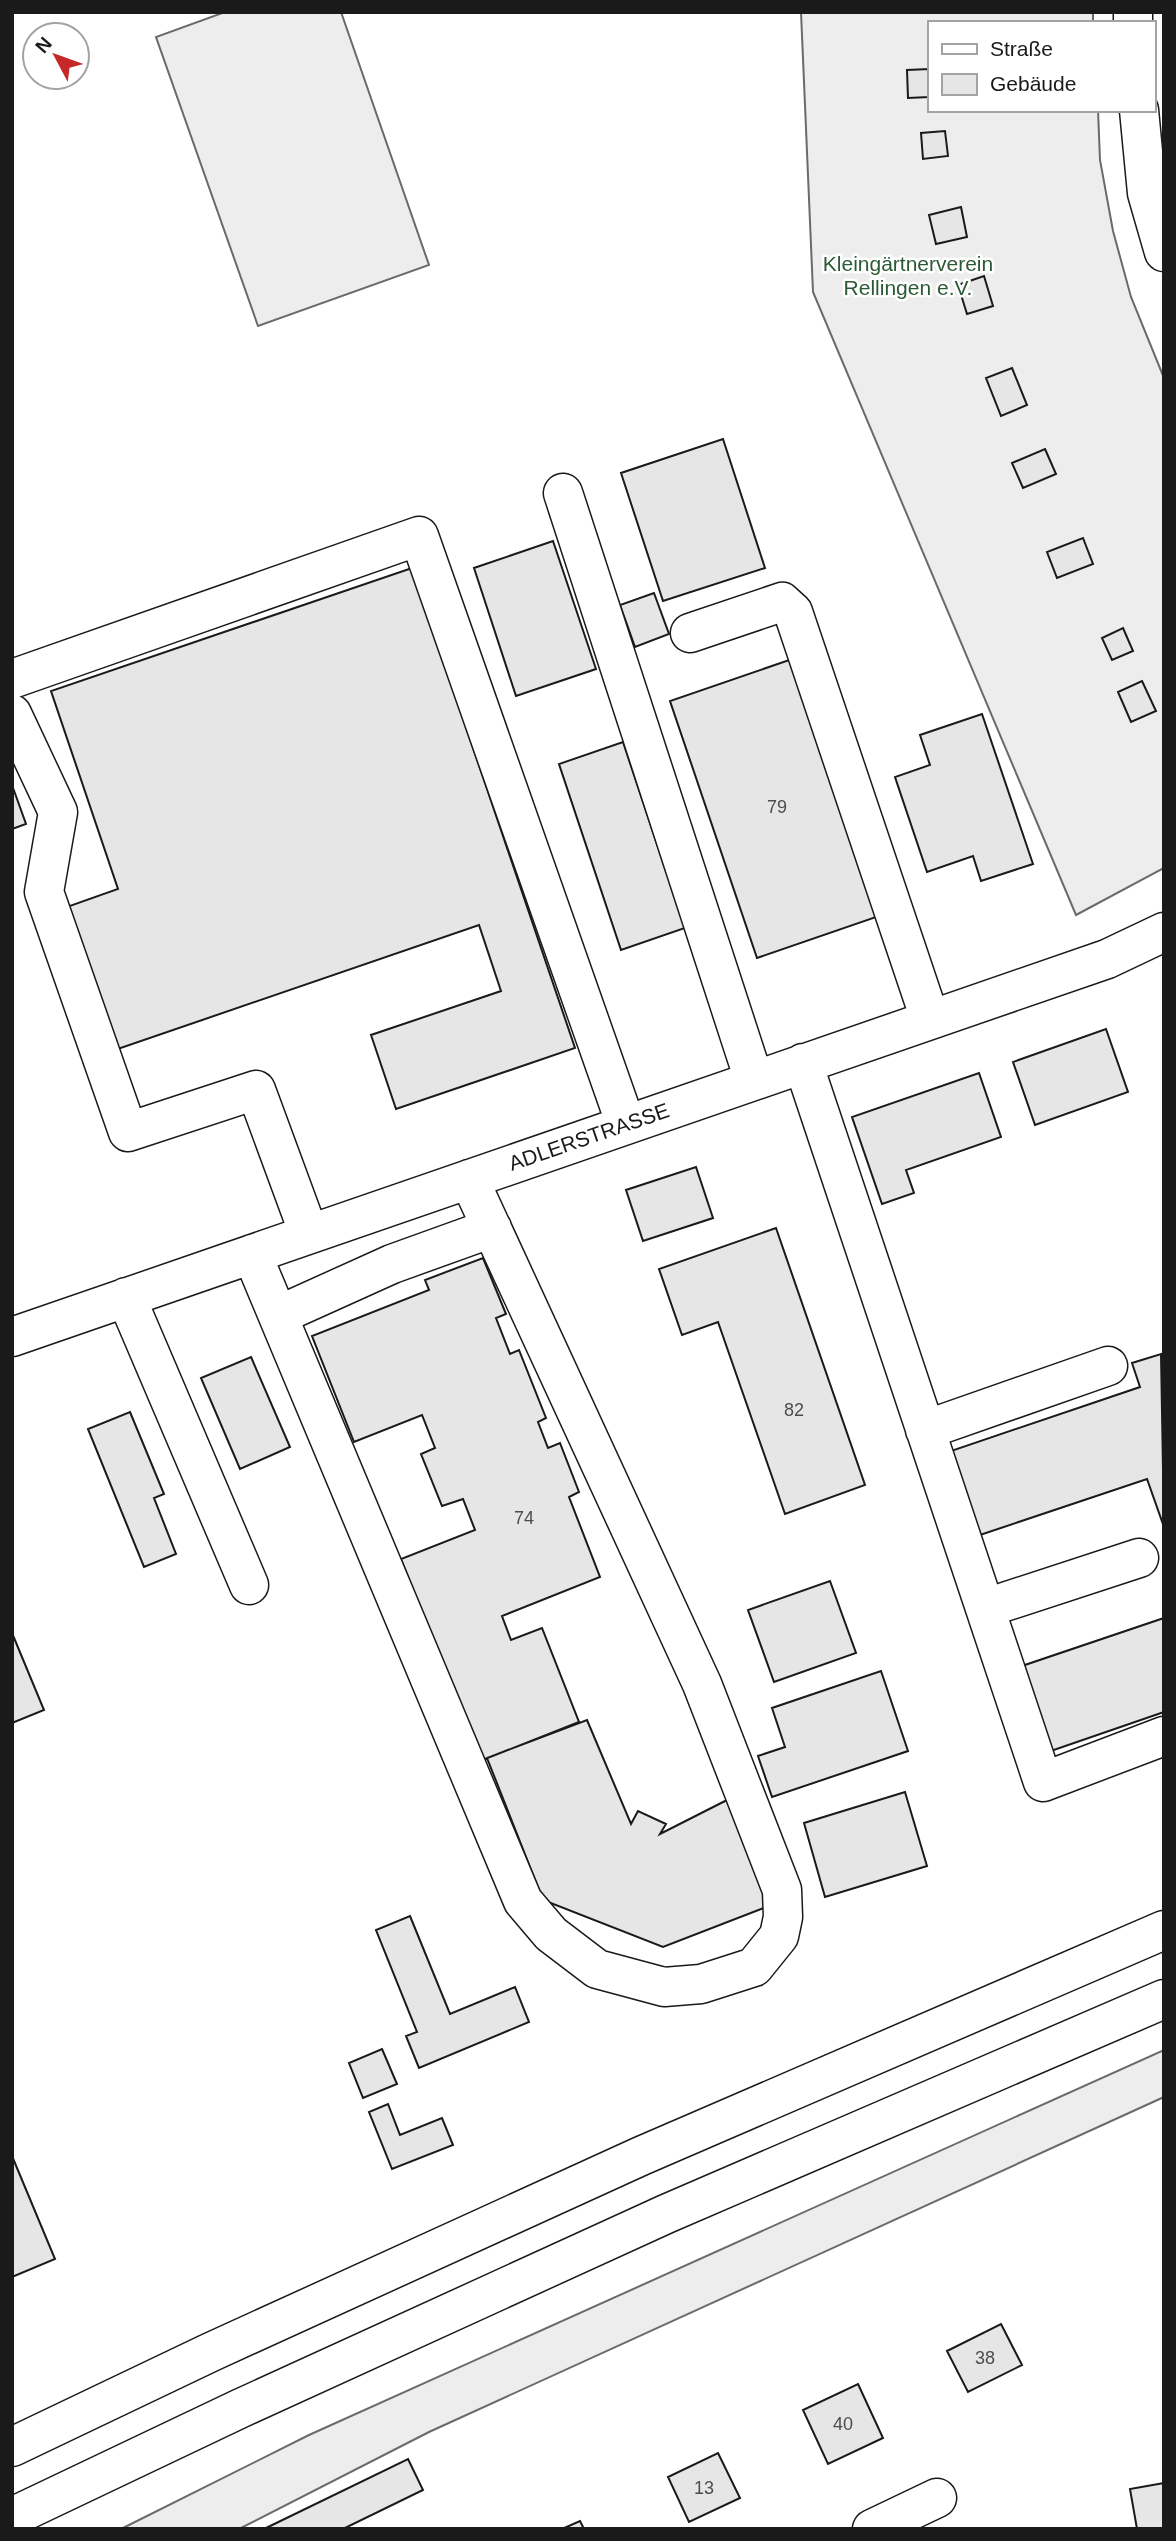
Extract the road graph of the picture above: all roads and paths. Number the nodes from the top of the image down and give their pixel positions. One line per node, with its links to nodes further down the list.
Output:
1 (1139, 112): 2 (main road)
2 (1164, 251)
3 (563, 493): 10 (main road)
4 (690, 634): 8 (main road)
5 (12, 679): 11 (main road)
6 (12, 714): 14 (main road)
7 (1164, 932): 8 (main road, ADLERSTRASSE)
8 (930, 1019): 9 (main road, ADLERSTRASSE)
9 (803, 1063): 10 (main road, ADLERSTRASSE); 20 (main road)
10 (754, 1080): 11 (main road, ADLERSTRASSE)
11 (626, 1125): 12 (main road, ADLERSTRASSE)
12 (469, 1179): 13 (main road); 14 (main road, ADLERSTRASSE)
13 (492, 1228): 17 (main road); 17 (main road)
14 (309, 1234): 15 (main road, ADLERSTRASSE)
15 (252, 1254): 16 (main road, ADLERSTRASSE); 17 (main road)
16 (126, 1297): 18 (main road, ADLERSTRASSE); 22 (main road)
17 (279, 1315)
18 (12, 1337)
19 (1108, 1366): 20 (main road)
20 (925, 1430): 23 (main road)
21 (1139, 1558): 23 (main road)
22 (249, 1585)
23 (986, 1608): 24 (main road)
24 (1164, 1736)
25 (1164, 1930): 27 (main road)
26 (1164, 1999): 29 (main road)
27 (12, 2447)
28 (937, 2498): 30 (main road)
29 (12, 2517)
30 (872, 2529)

